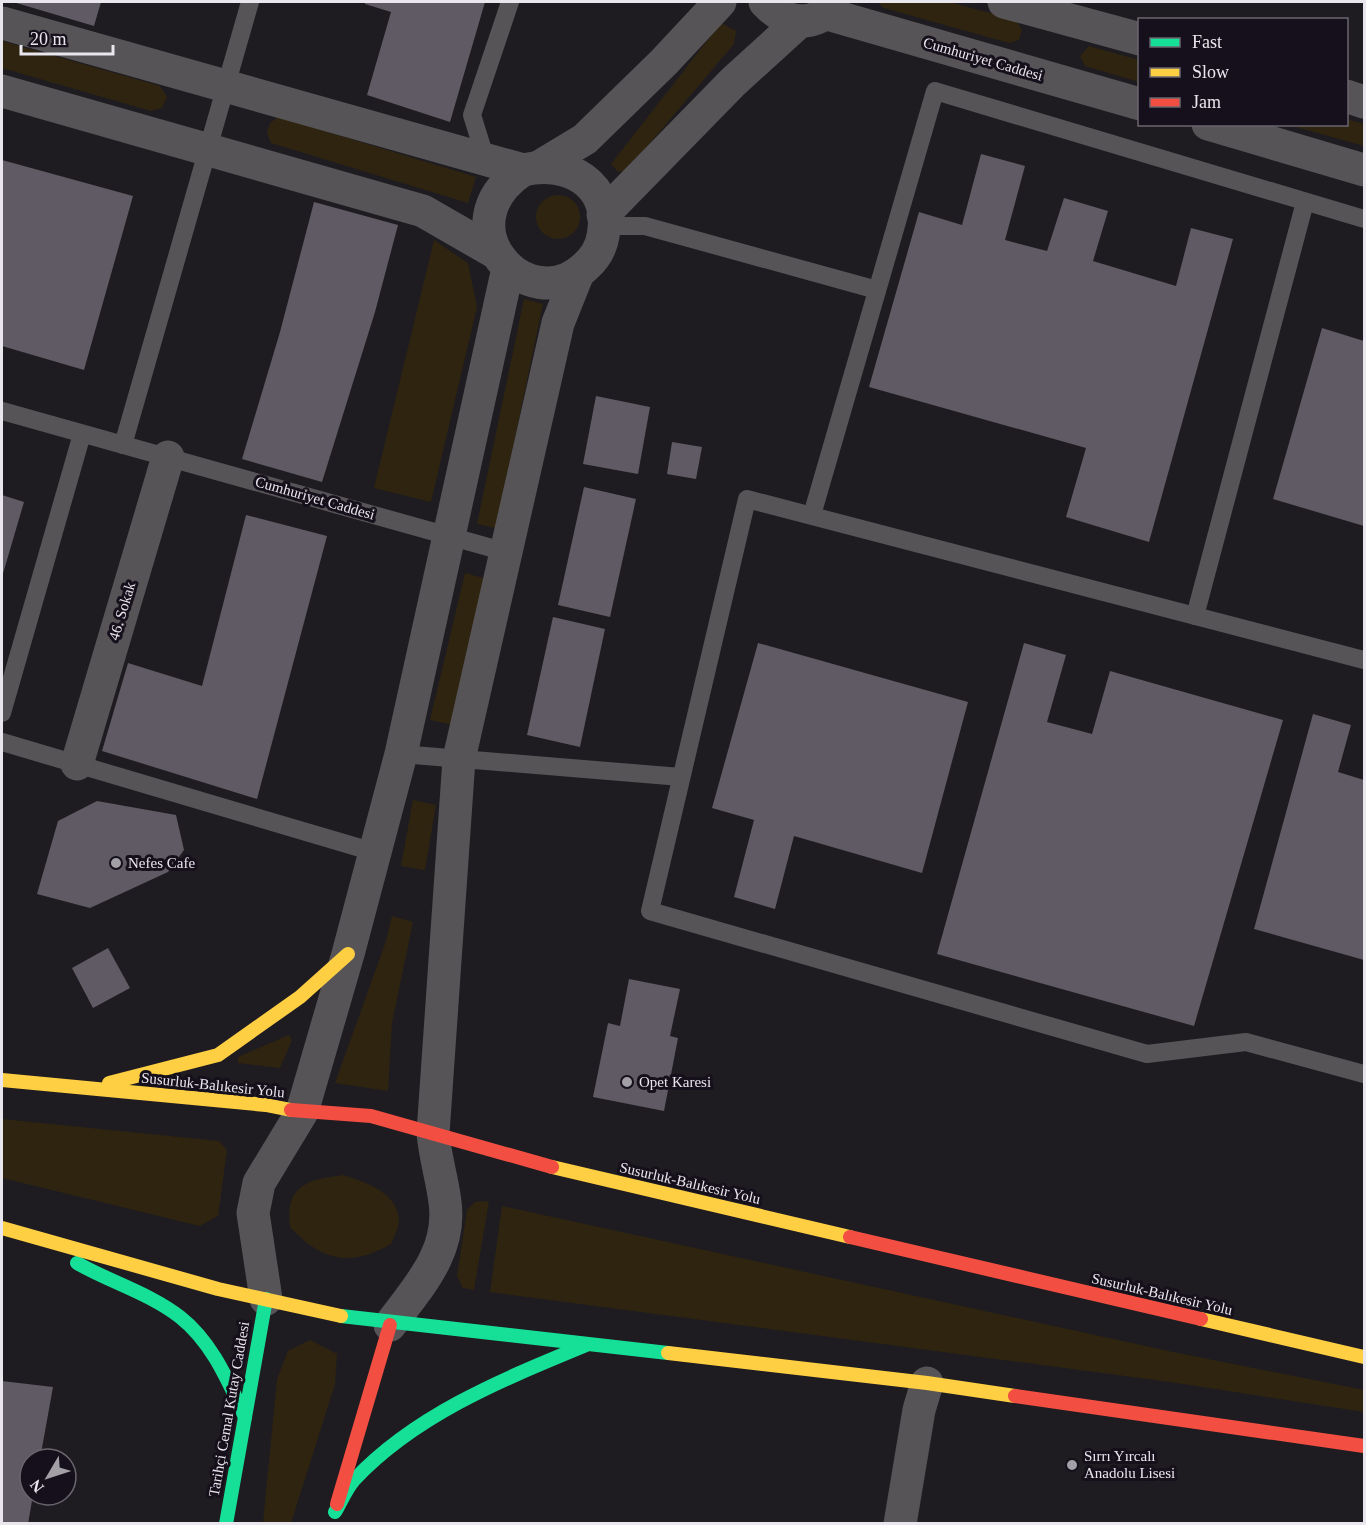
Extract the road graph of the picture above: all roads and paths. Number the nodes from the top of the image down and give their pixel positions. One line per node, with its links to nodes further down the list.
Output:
1 (250, 2): 10 (lane)
2 (510, 2): 17 (lane)
3 (720, 2): 18 (street)
4 (765, 2): 7 (street, Cumhuriyet Caddesi)
5 (1004, 2): 6 (street)
6 (1050, 9): 9 (street)
7 (822, 12): 14 (street, Cumhuriyet Caddesi); 22 (street)
8 (2, 23): 10 (street)
9 (1138, 38)
10 (226, 86): 16 (lane); 17 (street)
11 (2, 91): 16 (street)
12 (1348, 96): 13 (street)
13 (1365, 102)
14 (1138, 103)
15 (1215, 126): 19 (street)
16 (208, 149): 23 (street); 28 (lane)
17 (486, 160): 18 (street)
18 (533, 168): 22 (street); 23 (street)
19 (1365, 170)
20 (1305, 202): 21 (lane); 25 (lane); 33 (lane)
21 (1365, 219)
22 (604, 221): 24 (street); 25 (lane)
23 (502, 261): 24 (street); 31 (street)
24 (578, 273): 32 (street)
25 (877, 290): 30 (lane)
26 (2, 411): 27 (lane, Cumhuriyet Caddesi)
27 (82, 434): 28 (lane, Cumhuriyet Caddesi); 35 (lane)
28 (123, 445): 29 (lane, Cumhuriyet Caddesi)
29 (168, 458): 31 (lane, Cumhuriyet Caddesi); 39 (street, 46. Sokak)
30 (812, 515): 33 (lane); 40 (lane)
31 (450, 536): 32 (lane, Cumhuriyet Caddesi); 37 (street)
32 (506, 552): 38 (street)
33 (1195, 616): 34 (lane)
34 (1365, 660)
35 (2, 713)
36 (2, 742): 39 (lane)
37 (401, 754): 38 (lane); 41 (street)
38 (459, 759): 40 (lane); 47 (street)
39 (77, 764): 41 (lane)
40 (681, 777): 43 (lane)
41 (374, 852): 42 (street)
42 (348, 954): 45 (main road); 46 (street)
43 (1365, 1074)
44 (2, 1080): 45 (main road, Susurluk-Balıkesir Yolu)
45 (83, 1089): 46 (main road, Susurluk-Balıkesir Yolu)
46 (302, 1112): 47 (main road, Susurluk-Balıkesir Yolu); 50 (street)
47 (433, 1133): 51 (street); 53 (main road, Susurluk-Balıkesir Yolu)
48 (2, 1228): 49 (main road)
49 (34, 1237): 50 (main road); 55 (main road)
50 (266, 1299): 51 (main road); 55 (main road, Tarihçi Cemal Kutay Caddesi)
51 (390, 1324): 52 (main road); 57 (main road)
52 (588, 1344): 54 (main road); 57 (main road)
53 (1365, 1357)
54 (927, 1383): 56 (main road); 59 (street)
55 (245, 1417): 58 (main road, Tarihçi Cemal Kutay Caddesi)
56 (1365, 1446)
57 (334, 1518)
58 (226, 1524)
59 (900, 1524)

